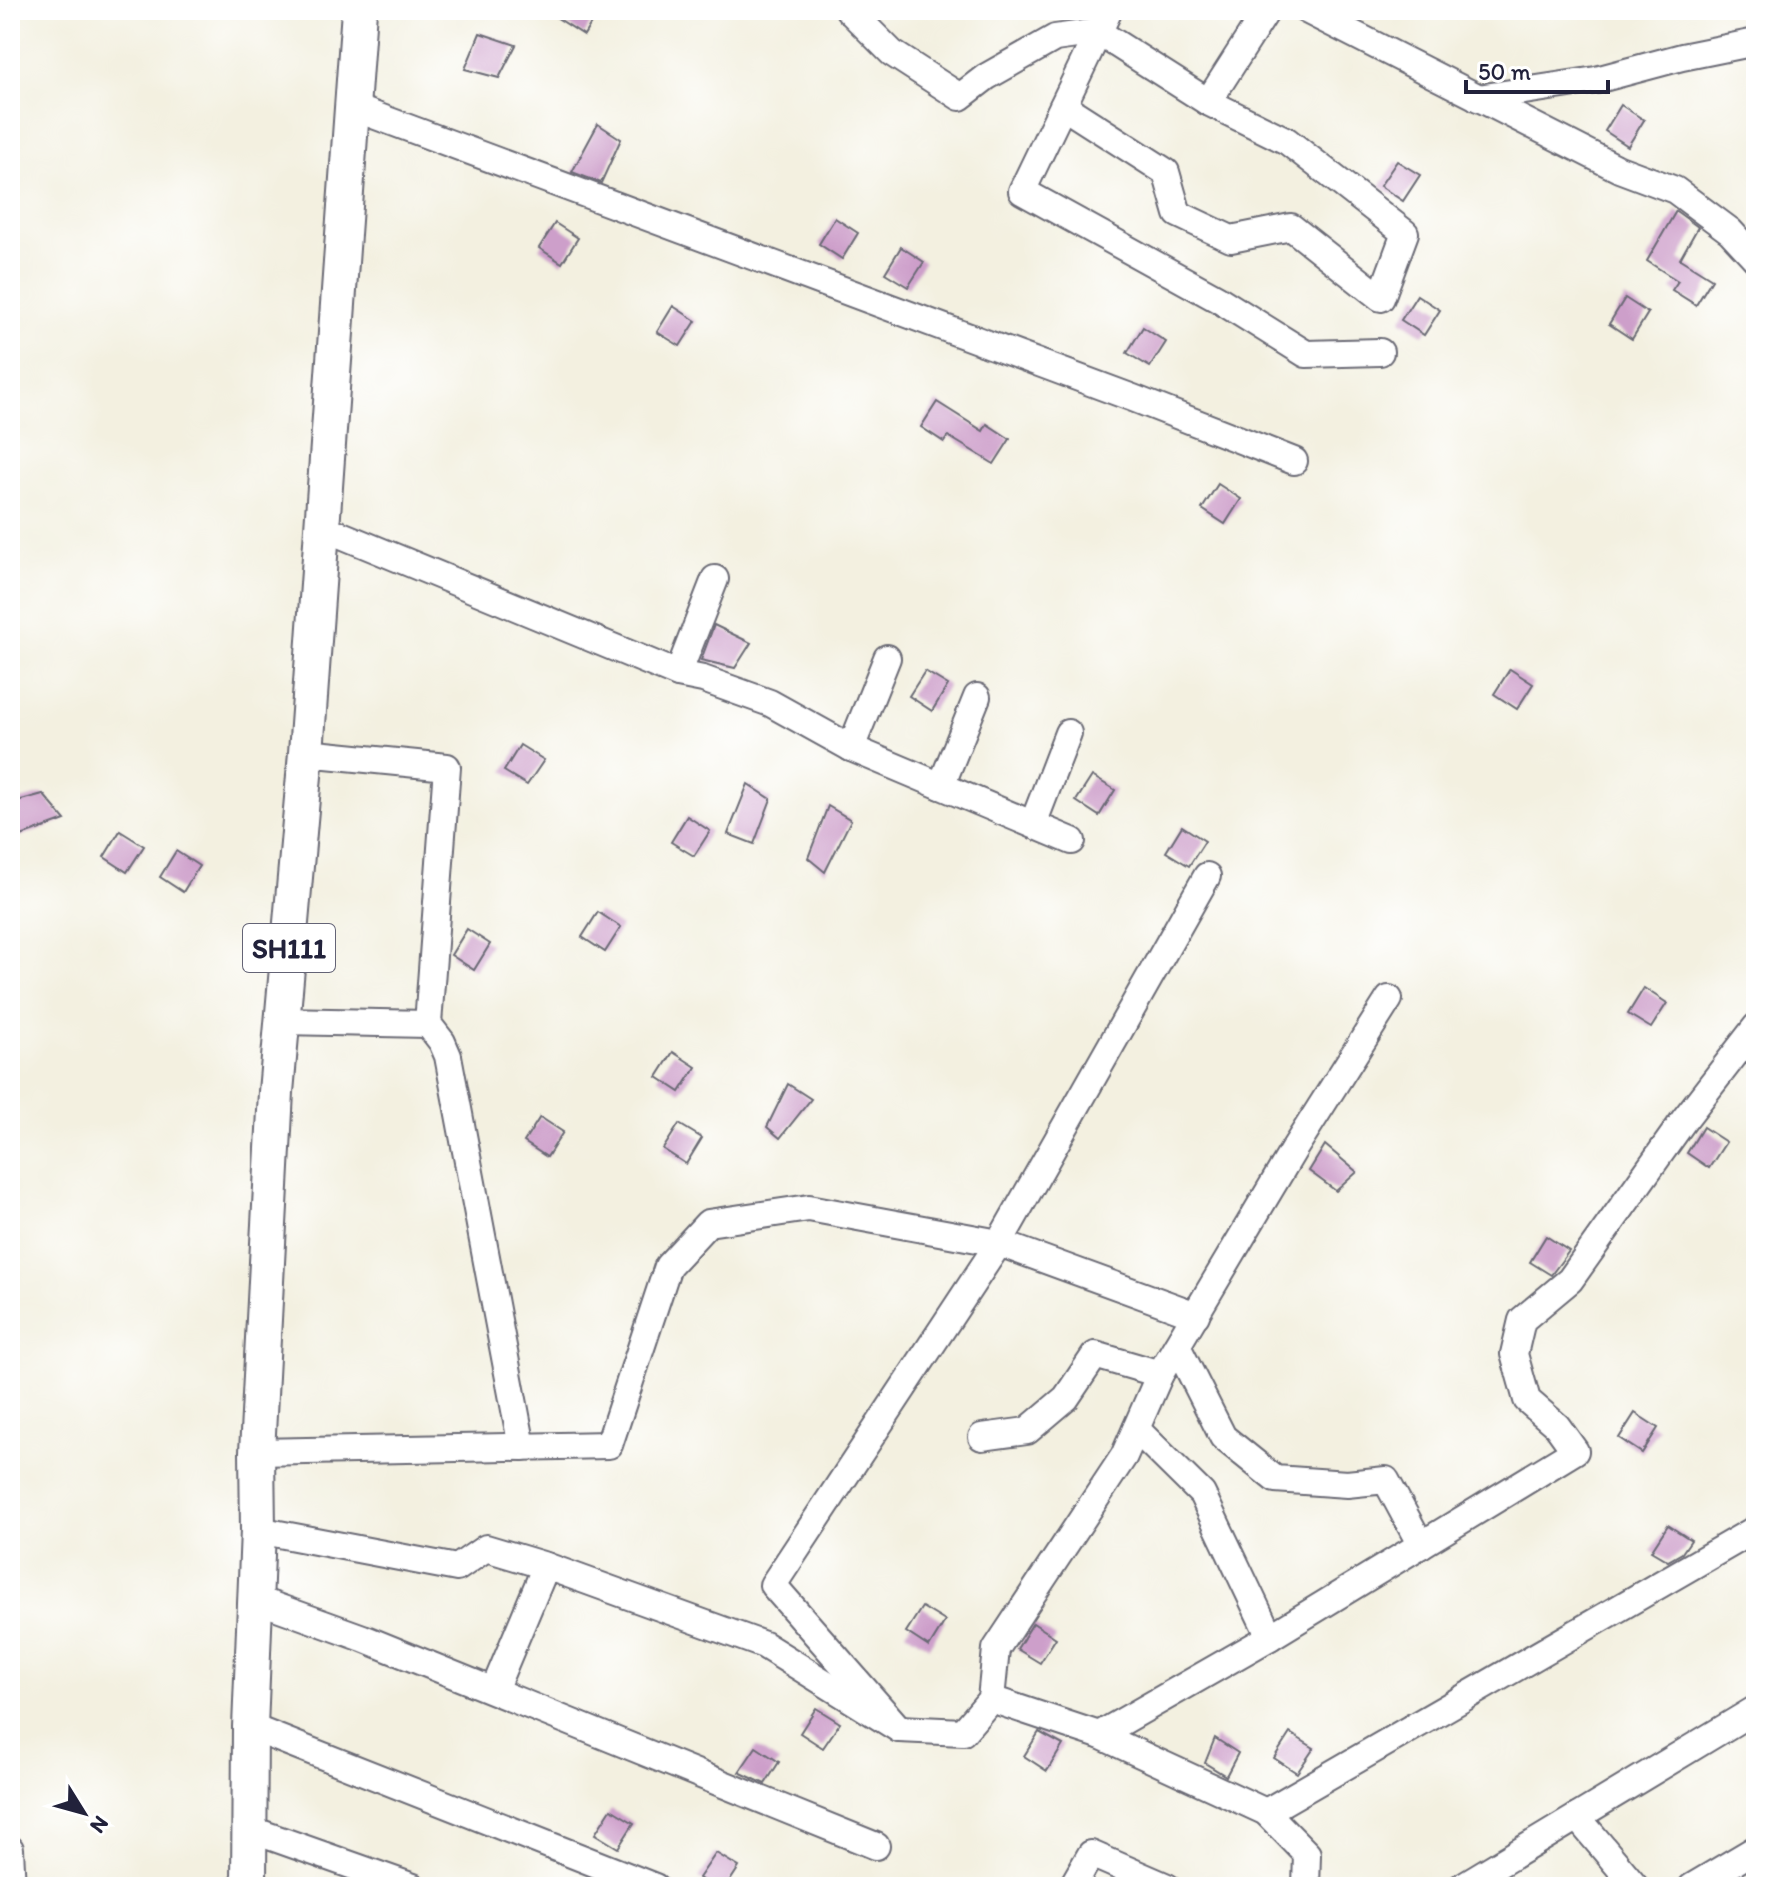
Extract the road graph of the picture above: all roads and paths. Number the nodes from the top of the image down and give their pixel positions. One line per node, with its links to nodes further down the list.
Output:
1 (359, 10): 10 (main road, SH111)
2 (849, 10): 5 (street)
3 (1267, 10): 8 (street)
4 (1306, 10): 7 (street)
5 (1104, 21): 8 (street); 9 (street)
6 (1756, 42): 7 (street)
7 (1478, 98): 11 (street)
8 (1208, 102): 9 (street)
9 (1063, 106): 12 (street)
10 (352, 107): 13 (street); 14 (main road, SH111)
11 (1756, 259)
12 (1380, 352)
13 (1294, 461)
14 (322, 527): 17 (street); 21 (main road, SH111)
15 (715, 579): 17 (street)
16 (887, 658): 20 (street)
17 (678, 674): 20 (street)
18 (977, 697): 22 (street)
19 (1068, 733): 23 (street)
20 (851, 748): 22 (street)
21 (306, 753): 27 (main road, SH111); 28 (street)
22 (941, 786): 23 (street)
23 (1033, 824): 24 (street)
24 (1072, 841)
25 (1207, 876): 30 (street)
26 (1389, 999): 31 (street)
27 (282, 1021): 28 (street); 37 (main road, SH111)
28 (428, 1024): 36 (street)
29 (1756, 1027): 40 (street)
30 (999, 1243): 31 (street); 36 (street); 48 (street)
31 (1196, 1315): 32 (street)
32 (1177, 1346): 33 (street); 40 (street)
33 (1160, 1374): 34 (street); 35 (street)
34 (1136, 1429): 43 (street); 45 (street)
35 (982, 1437)
36 (522, 1447): 37 (street)
37 (257, 1452): 39 (main road, SH111)
38 (1756, 1529): 50 (street)
39 (258, 1530): 41 (street); 42 (main road, SH111)
40 (1421, 1545): 43 (street)
41 (546, 1566): 44 (street); 48 (street)
42 (255, 1599): 44 (street); 47 (main road, SH111)
43 (1270, 1637): 49 (street)
44 (494, 1690): 53 (street)
45 (991, 1699): 48 (street); 49 (street)
46 (1756, 1709): 51 (street)
47 (250, 1727): 52 (main road, SH111); 59 (street)
48 (899, 1729)
49 (1099, 1735): 50 (street)
50 (1266, 1812): 62 (street)
51 (1577, 1817): 63 (street); 64 (street)
52 (249, 1829): 57 (main road, SH111); 58 (street)
53 (876, 1846)
54 (10, 1849): 56 (street)
55 (1756, 1849): 65 (street)
56 (12, 1887)
57 (249, 1887)
58 (413, 1887)
59 (655, 1887)
60 (1072, 1887): 61 (street)
61 (1167, 1887)
62 (1306, 1887)
63 (1461, 1887)
64 (1636, 1887)
65 (1692, 1887)

